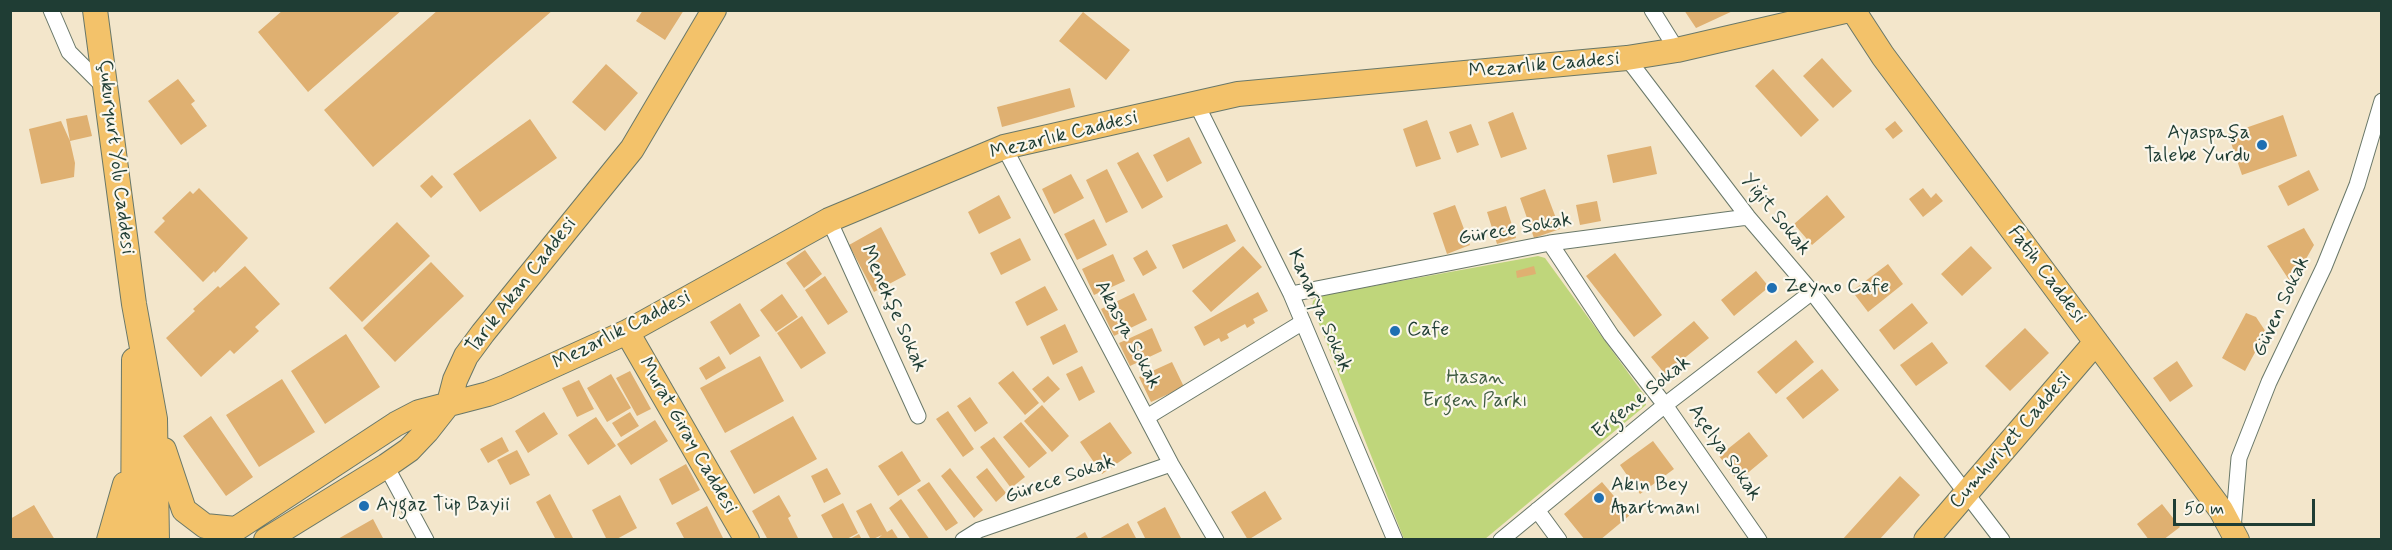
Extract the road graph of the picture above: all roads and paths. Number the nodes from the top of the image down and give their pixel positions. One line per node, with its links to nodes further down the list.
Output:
1 (51, 10): 8 (street)
2 (96, 10): 8 (main road, Çukuryurt Yolu Caddesi)
3 (714, 10): 21 (main road, Tarık Akan Caddesi)
4 (1652, 10): 6 (street)
5 (1851, 10): 6 (main road, Mezarlık Caddesi); 20 (main road, Fatih Caddesi)
6 (1677, 50): 7 (main road, Mezarlık Caddesi)
7 (1627, 58): 10 (main road, Mezarlık Caddesi); 12 (street, Yiğit Sokak)
8 (107, 90): 17 (main road, Çukuryurt Yolu Caddesi)
9 (2382, 101): 33 (street, Güven Sokak)
10 (1196, 103): 11 (main road, Mezarlık Caddesi); 16 (street, Kanarya Sokak)
11 (1004, 147): 13 (main road, Mezarlık Caddesi); 24 (street, Akasya Sokak)
12 (1748, 217): 14 (street, Gürece Sokak); 15 (street, Yiğit Sokak)
13 (829, 220): 19 (main road, Mezarlık Caddesi); 23 (street, Menekşe Sokak)
14 (1550, 243): 16 (street, Gürece Sokak); 22 (street, Açelya Sokak)
15 (1812, 292): 22 (street, Ergene Sokak); 29 (street, Yiğit Sokak)
16 (1291, 294): 18 (street, Kanarya Sokak)
17 (134, 304): 25 (main road, Çukuryurt Yolu Caddesi); 26 (main road, Çukuryurt Yolu Caddesi)
18 (1303, 322): 24 (street); 42 (street, Kanarya Sokak)
19 (627, 332): 21 (main road, Mezarlık Caddesi); 39 (main road, Murat Giray Caddesi)
20 (2096, 342): 29 (main road, Cumhuriyet Caddesi); 33 (main road, Fatih Caddesi)
21 (449, 403): 28 (main road); 31 (main road)
22 (1665, 405): 30 (street, Ergene Sokak); 45 (street, Açelya Sokak)
23 (918, 416)
24 (1147, 417): 27 (street, Akasya Sokak)
25 (155, 419): 31 (main road, Çukuryurt Yolu Caddesi); 36 (main road, Çukuryurt Yolu Caddesi)
26 (132, 456): 34 (main road, Çukuryurt Yolu Caddesi); 35 (main road, Çukuryurt Yolu Caddesi)
27 (1171, 464): 32 (street, Gürece Sokak); 41 (street, Akasya Sokak)
28 (386, 466): 37 (main road); 38 (street)
29 (1967, 494): 46 (main road, Cumhuriyet Caddesi); 47 (street, Yiğit Sokak)
30 (1537, 510): 43 (street, Ergene Sokak); 44 (street)
31 (227, 534)
32 (982, 535): 40 (street, Gürece Sokak)
33 (2235, 536)
34 (109, 540)
35 (133, 540)
36 (157, 540)
37 (266, 540)
38 (426, 540)
39 (747, 540)
40 (963, 540)
41 (1216, 540)
42 (1395, 540)
43 (1501, 540)
44 (1559, 540)
45 (1759, 540)
46 (1926, 540)
47 (2002, 540)

